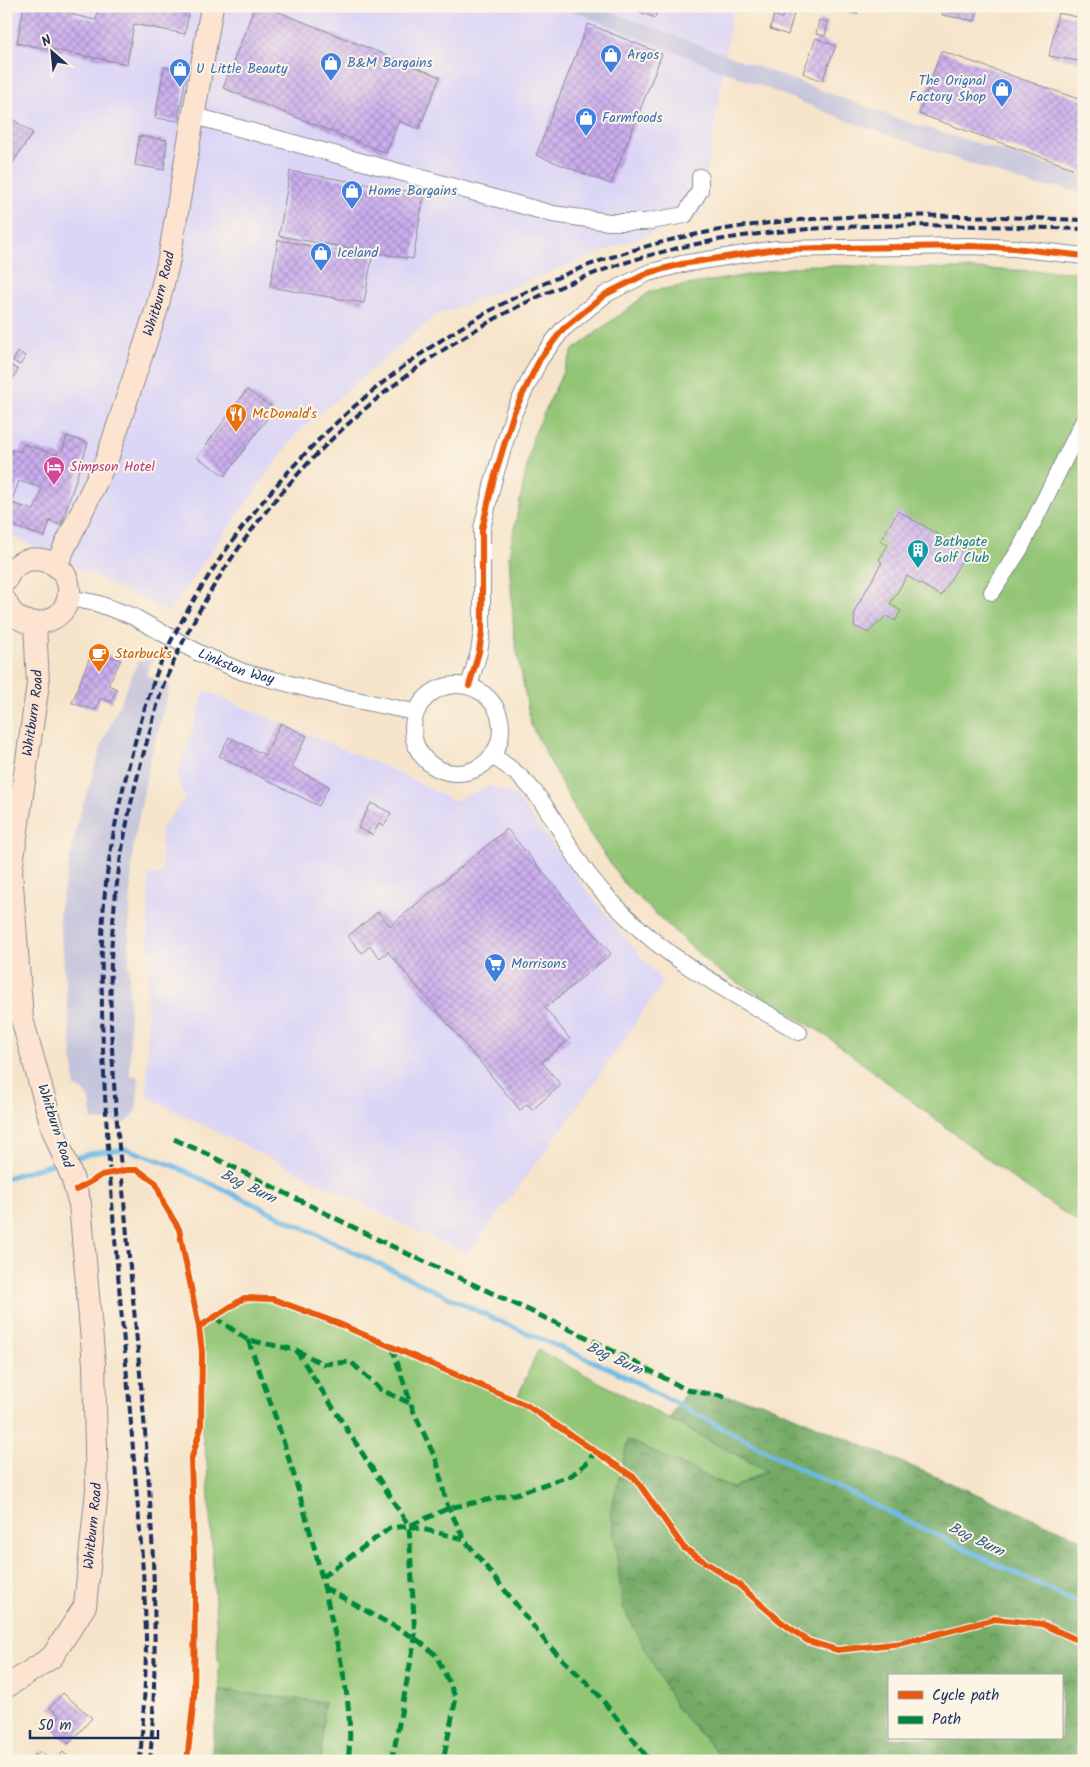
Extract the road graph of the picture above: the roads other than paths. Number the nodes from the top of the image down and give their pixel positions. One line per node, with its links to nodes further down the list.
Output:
1 (212, 6): 2 (main road, Whitburn Road)
2 (195, 116): 3 (street); 6 (main road, Whitburn Road)
3 (700, 177)
4 (1084, 256): 12 (street)
5 (1084, 420): 8 (street)
6 (56, 565): 7 (main road); 9 (main road)
7 (6, 580)
8 (992, 592)
9 (69, 598): 11 (main road); 13 (street, Linkston Way)
10 (6, 602): 11 (main road)
11 (36, 624): 16 (main road, Whitburn Road)
12 (469, 686): 13 (street); 14 (street)
13 (414, 712): 14 (street)
14 (492, 756): 15 (street)
15 (799, 1032)
16 (6, 1686)

